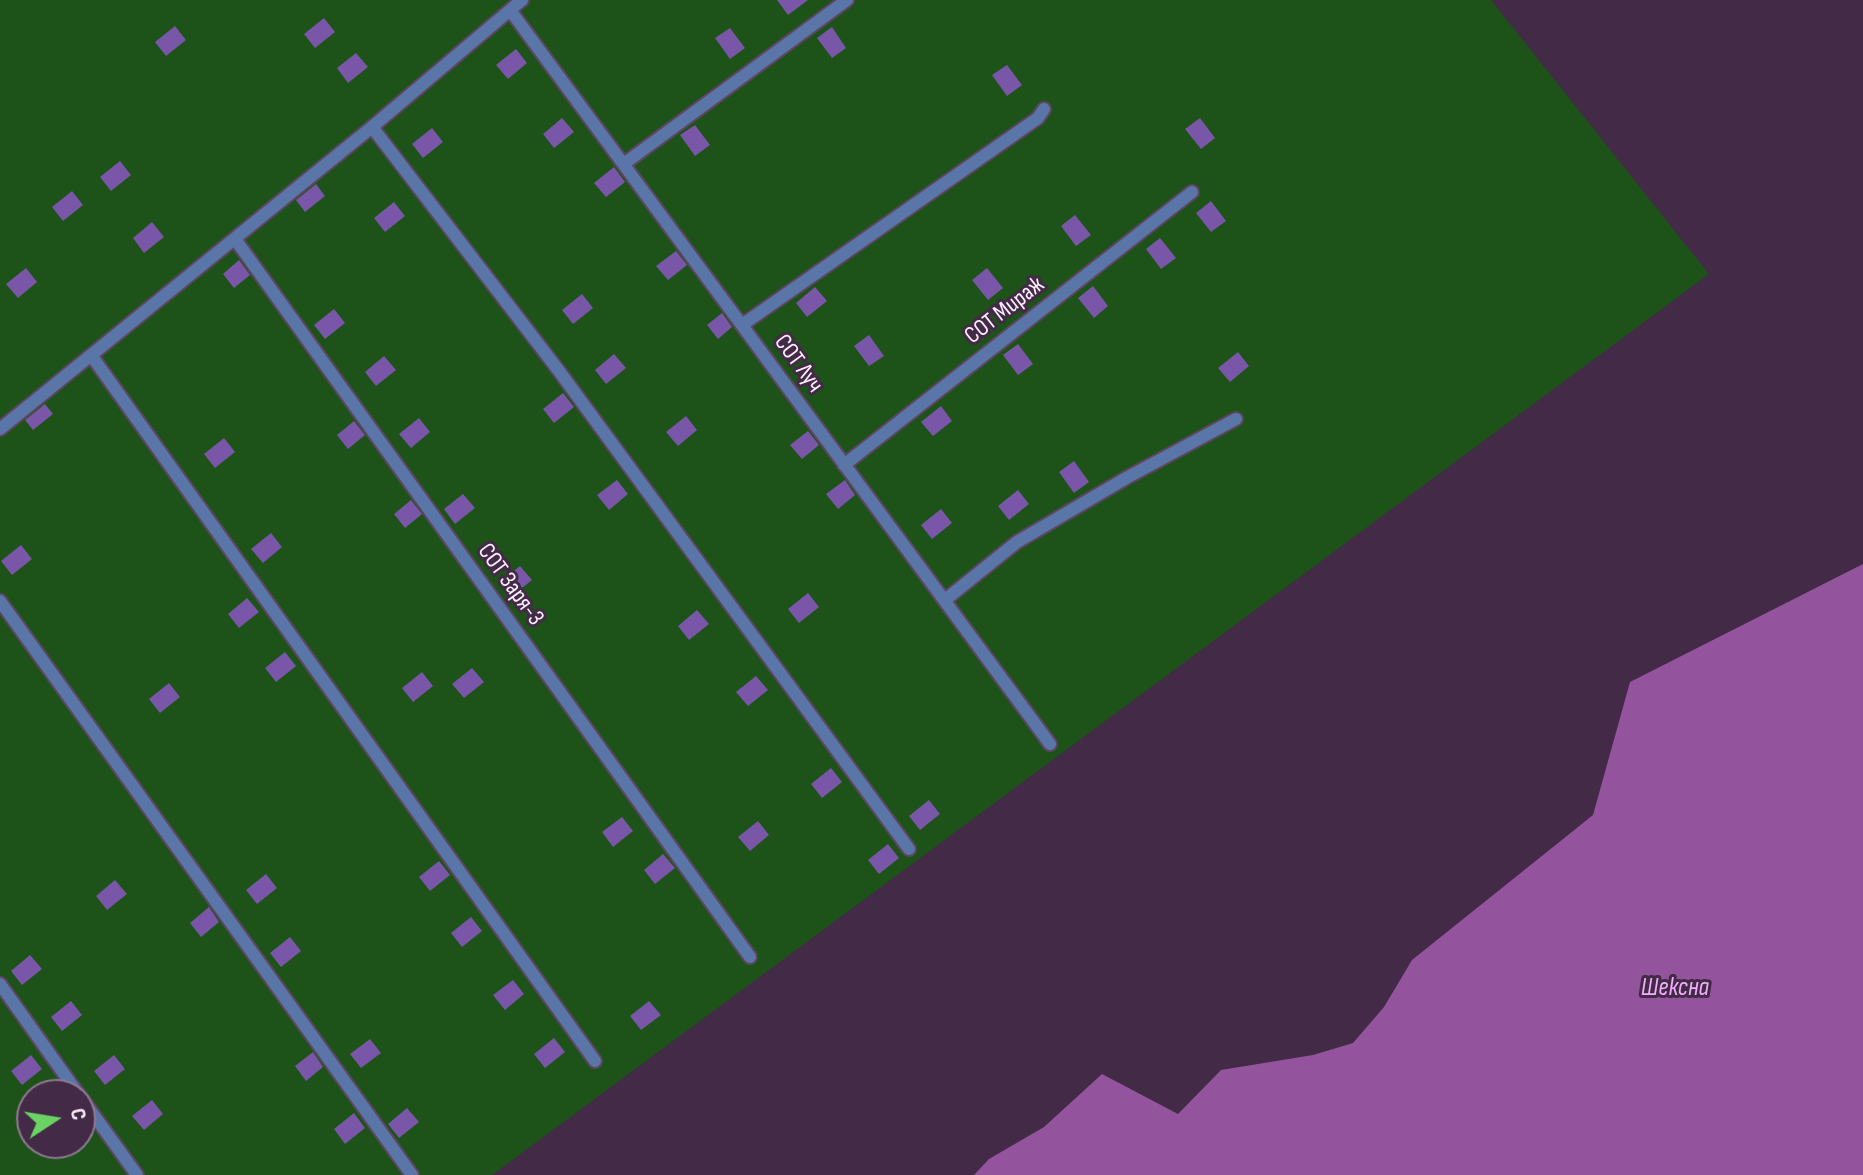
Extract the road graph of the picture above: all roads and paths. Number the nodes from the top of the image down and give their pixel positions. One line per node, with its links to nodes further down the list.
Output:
1 (522, 0): 3 (street)
2 (847, 0): 6 (street)
3 (510, 10): 5 (street); 6 (street, СОТ Луч)
4 (1044, 109): 9 (street)
5 (372, 127): 8 (street); 17 (street)
6 (625, 163): 9 (street, СОТ Луч)
7 (1192, 192): 13 (street, СОТ Мираж)
8 (235, 239): 10 (street); 18 (street, СОТ Заря-3)
9 (742, 325): 13 (street, СОТ Луч)
10 (91, 355): 12 (street); 20 (street)
11 (1236, 419): 14 (street)
12 (0, 429)
13 (844, 465): 14 (street, СОТ Луч)
14 (945, 600): 16 (street, СОТ Луч)
15 (0, 601): 24 (street)
16 (1050, 744)
17 (909, 849)
18 (750, 957)
19 (0, 984): 21 (street)
20 (595, 1061)
21 (68, 1079)
22 (96, 1117): 23 (street)
23 (137, 1175)
24 (412, 1175)

